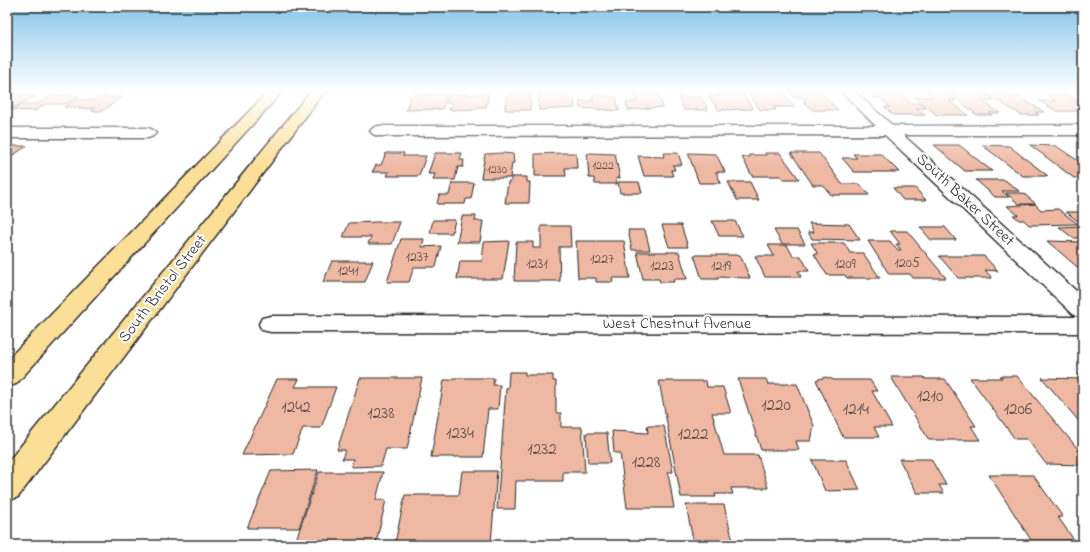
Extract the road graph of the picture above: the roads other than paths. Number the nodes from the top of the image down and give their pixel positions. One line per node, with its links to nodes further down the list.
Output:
1 (251, 117): 12 (main road)
2 (297, 117): 13 (main road, South Bristol Street)
3 (876, 117): 4 (street, South Baker Street)
4 (890, 130): 5 (street); 6 (street); 9 (street, South Baker Street)
5 (1083, 130)
6 (378, 131)
7 (7, 133): 8 (street)
8 (148, 133)
9 (1083, 310)
10 (271, 324): 11 (street, West Chestnut Avenue)
11 (1083, 325)
12 (7, 378)
13 (7, 487)

